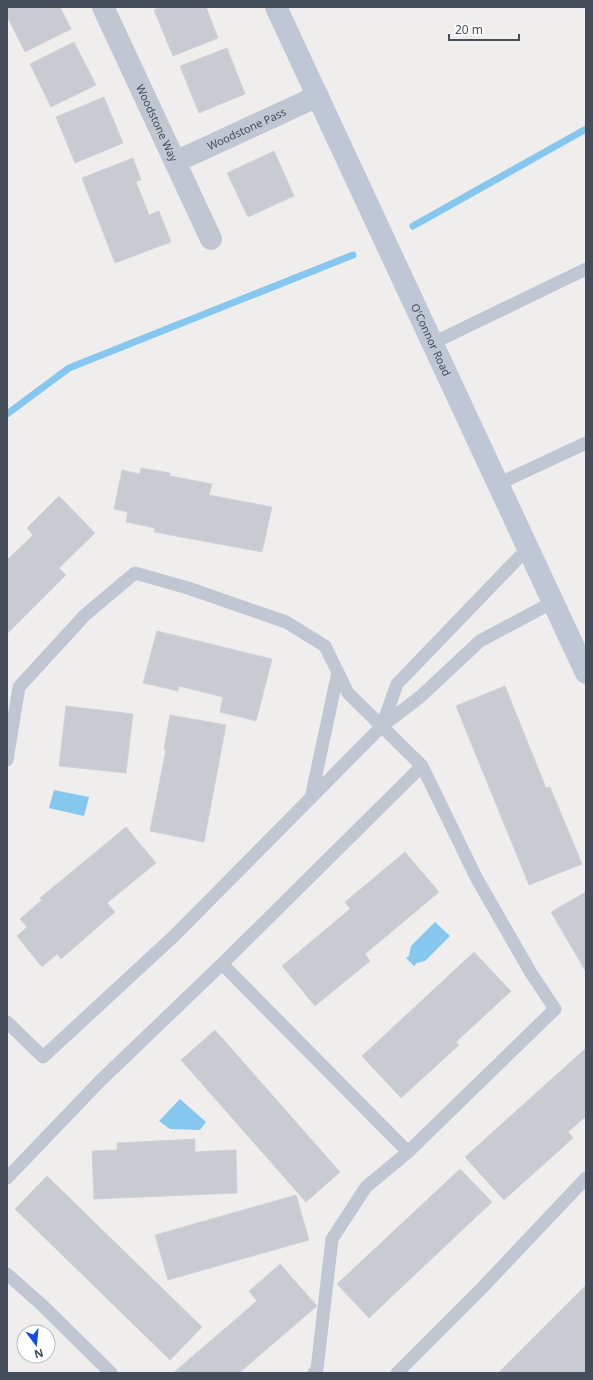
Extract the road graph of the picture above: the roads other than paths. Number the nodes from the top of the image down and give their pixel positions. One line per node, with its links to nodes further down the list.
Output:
1 (103, 7): 4 (street, Woodstone Way)
2 (276, 7): 3 (main road, O'Connor Road)
3 (318, 96): 4 (street, Woodstone Pass); 7 (main road, O'Connor Road)
4 (175, 162): 5 (street, Woodstone Way)
5 (211, 239)
6 (586, 270): 7 (lane)
7 (433, 343): 9 (main road, O'Connor Road)
8 (586, 443): 9 (lane)
9 (498, 484): 10 (main road, O'Connor Road)
10 (528, 548): 11 (main road, O'Connor Road); 14 (lane)
11 (553, 602): 13 (main road, O'Connor Road); 14 (lane)
12 (338, 672): 14 (lane); 15 (lane); 17 (lane)
13 (586, 673)
14 (382, 726): 16 (lane); 17 (lane)
15 (7, 760)
16 (422, 766): 18 (lane); 20 (lane)
17 (311, 798): 19 (lane)
18 (222, 964): 20 (lane); 21 (lane)
19 (7, 1022)
20 (408, 1152): 25 (lane)
21 (7, 1178)
22 (586, 1178): 26 (lane)
23 (7, 1274): 24 (lane)
24 (111, 1373)
25 (314, 1373)
26 (398, 1373)

